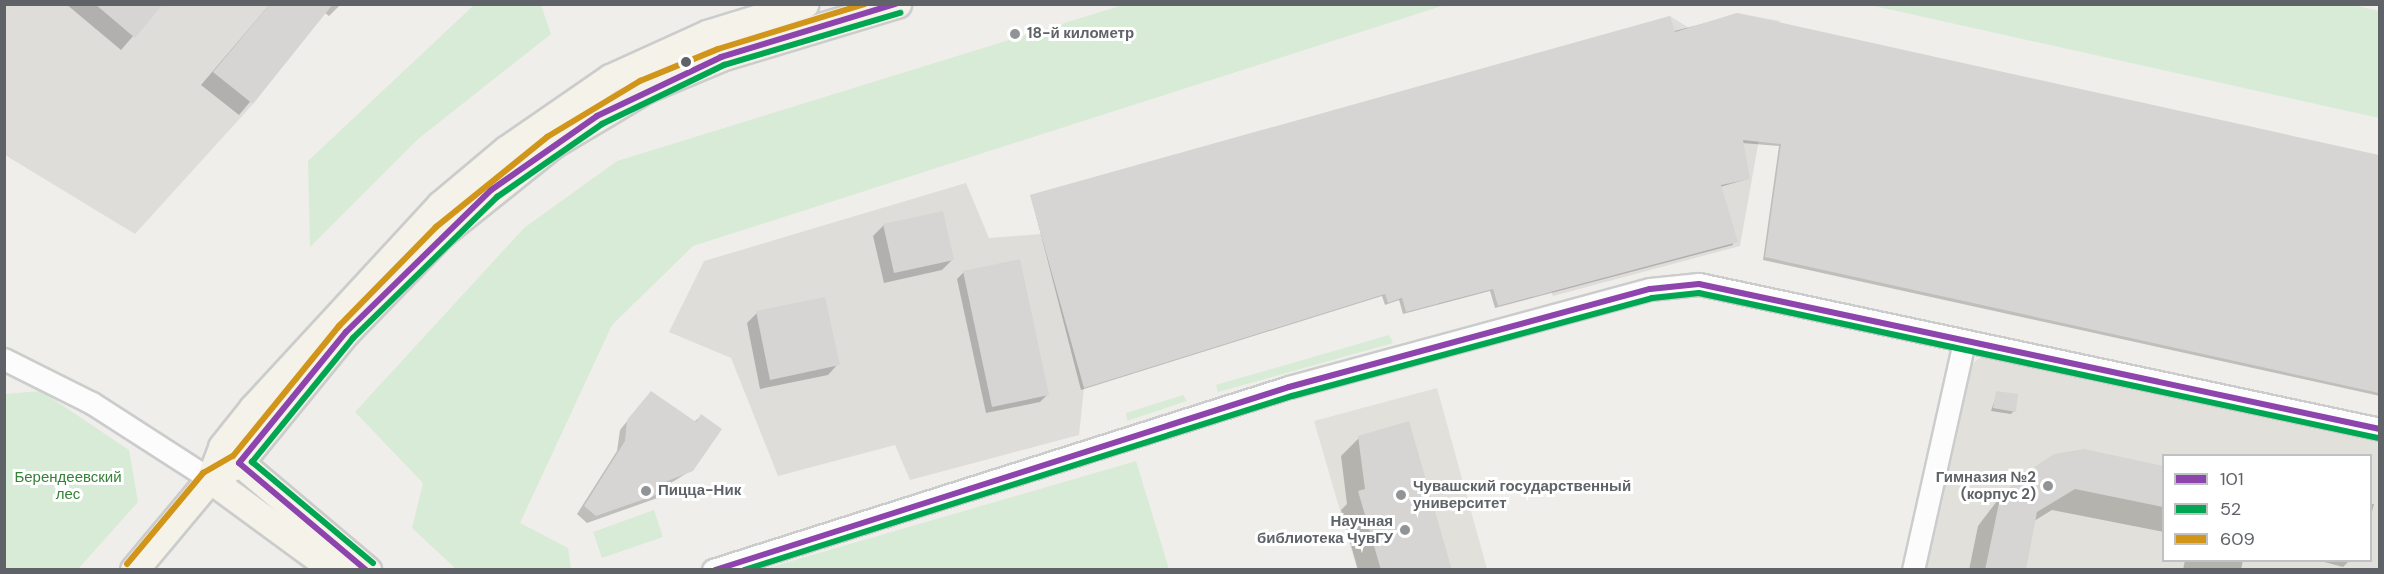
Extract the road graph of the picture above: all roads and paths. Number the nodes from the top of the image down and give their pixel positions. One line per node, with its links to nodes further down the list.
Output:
1 (804, 4): 6 (main road)
2 (885, 6): 6 (main road)
3 (1964, 341): 5 (street); 11 (street); 12 (street)
4 (4, 359): 7 (street)
5 (2379, 429)
6 (230, 455): 7 (main road); 10 (main road)
7 (210, 479): 8 (main road); 9 (main road)
8 (134, 570)
9 (333, 570)
10 (367, 570)
11 (713, 570)
12 (1913, 570)

